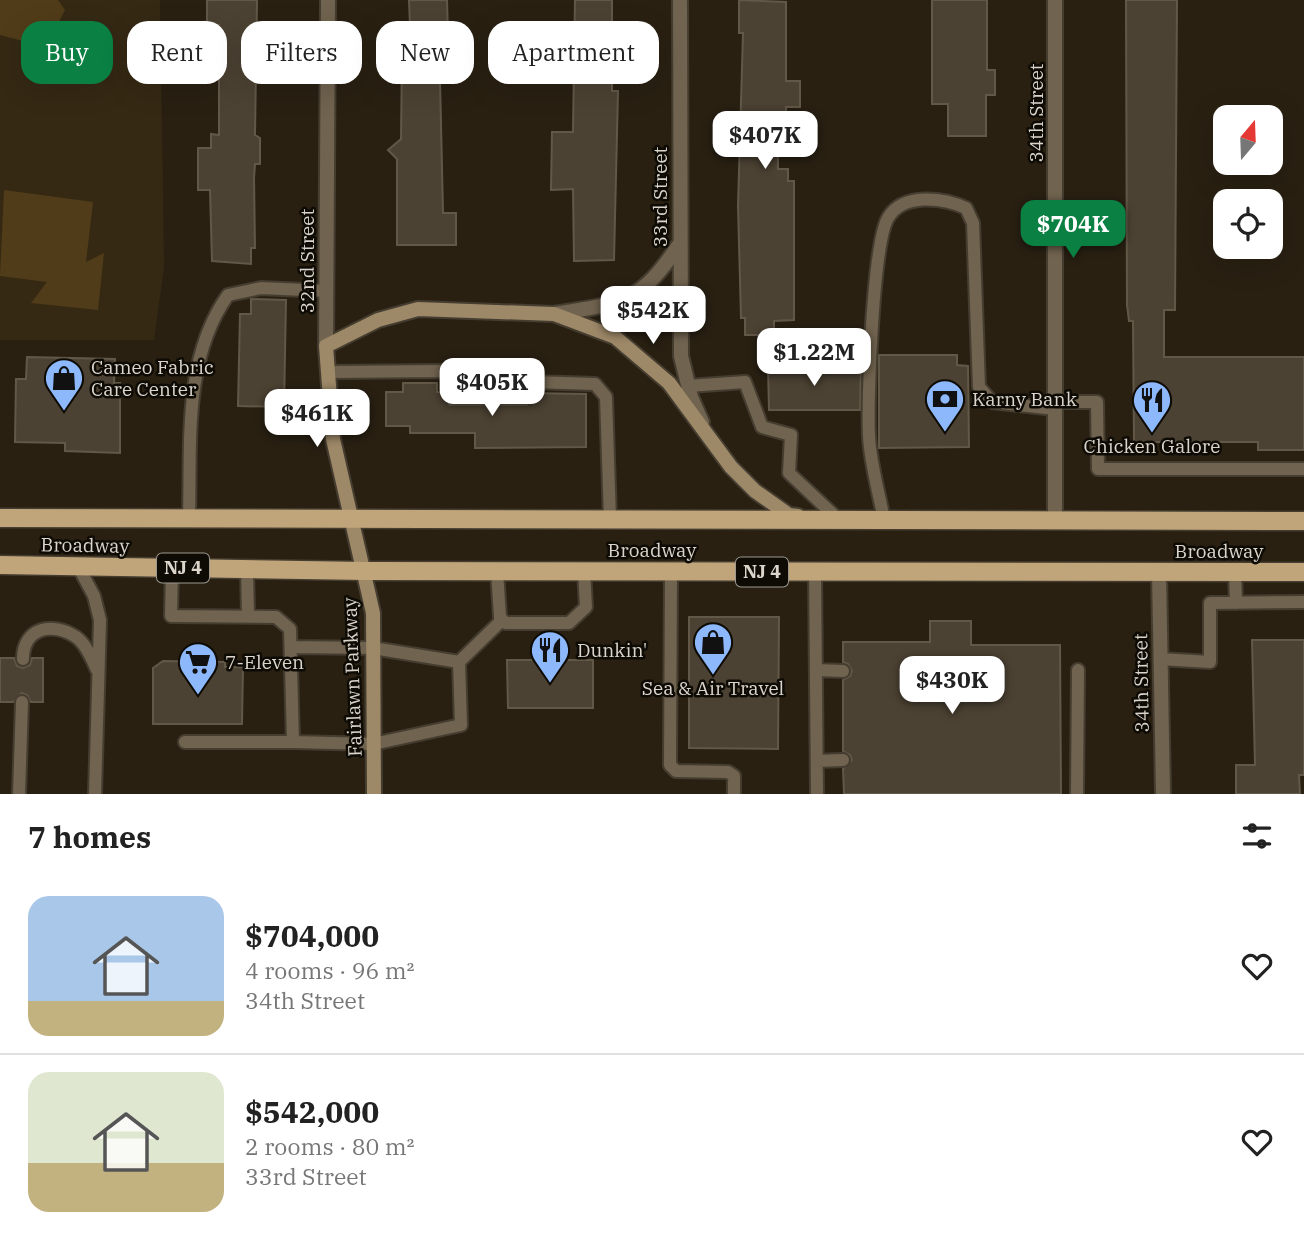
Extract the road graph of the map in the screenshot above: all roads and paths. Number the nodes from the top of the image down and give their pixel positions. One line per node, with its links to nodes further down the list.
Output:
1 (328, 0): 5 (street, 32nd Street)
2 (680, 0): 4 (street, 33rd Street)
3 (1055, 0): 10 (street, 34th Street)
4 (679, 245): 6 (street); 9 (street, 33rd Street)
5 (326, 290): 7 (street, 32nd Street); 14 (lane)
6 (554, 314): 7 (street); 11 (street)
7 (326, 346): 8 (street, 32nd Street)
8 (328, 372): 15 (street, 32nd Street); 16 (lane)
9 (688, 386): 11 (street, 33rd Street); 17 (lane)
10 (1055, 405): 12 (lane); 18 (lane); 19 (street, 34th Street)
11 (709, 435): 17 (street, 33rd Street)
12 (1304, 469)
13 (0, 518): 14 (main road, Broadway)
14 (189, 518): 15 (main road, Broadway)
15 (353, 519): 16 (main road, Broadway); 25 (street, Fairlawn Parkway)
16 (610, 519): 17 (main road, Broadway)
17 (839, 520): 18 (main road, Broadway)
18 (884, 520): 19 (main road, Broadway)
19 (1055, 520): 20 (main road, Broadway)
20 (1304, 521)
21 (0, 565): 22 (main road, Broadway / NJ 4)
22 (78, 566): 23 (main road, Broadway / NJ 4); 45 (lane)
23 (172, 568): 24 (main road, Broadway / NJ 4); 35 (lane)
24 (247, 569): 25 (main road, Broadway / NJ 4); 35 (lane)
25 (366, 571): 26 (main road, Broadway / NJ 4); 38 (street, Fairlawn Parkway)
26 (496, 571): 27 (main road, Broadway / NJ 4); 36 (lane)
27 (584, 571): 28 (main road, Broadway / NJ 4); 36 (lane)
28 (671, 571): 29 (main road, Broadway / NJ 4); 55 (lane)
29 (815, 572): 30 (main road, Broadway / NJ 4); 42 (lane)
30 (1159, 572): 31 (main road, Broadway / NJ 4); 40 (street, 34th Street)
31 (1235, 572): 32 (main road, Broadway / NJ 4); 34 (lane)
32 (1304, 572)
33 (1304, 602): 34 (lane)
34 (1236, 603): 40 (lane)
35 (248, 616): 37 (lane)
36 (502, 620): 41 (lane)
37 (291, 647): 38 (lane); 48 (lane)
38 (373, 649): 41 (lane); 49 (street, Fairlawn Parkway)
39 (23, 659): 45 (lane)
40 (1160, 659): 58 (street, 34th Street)
41 (459, 662): 49 (lane)
42 (816, 670): 44 (lane); 51 (lane)
43 (1078, 670): 57 (lane)
44 (843, 671)
45 (98, 674): 53 (lane)
46 (22, 702): 52 (lane)
47 (185, 742): 48 (lane)
48 (293, 742): 49 (lane)
49 (373, 744): 54 (street, Fairlawn Parkway)
50 (843, 760): 51 (lane)
51 (817, 761): 56 (lane)
52 (19, 794)
53 (95, 794)
54 (374, 794)
55 (734, 794)
56 (817, 794)
57 (1077, 794)
58 (1163, 794)

